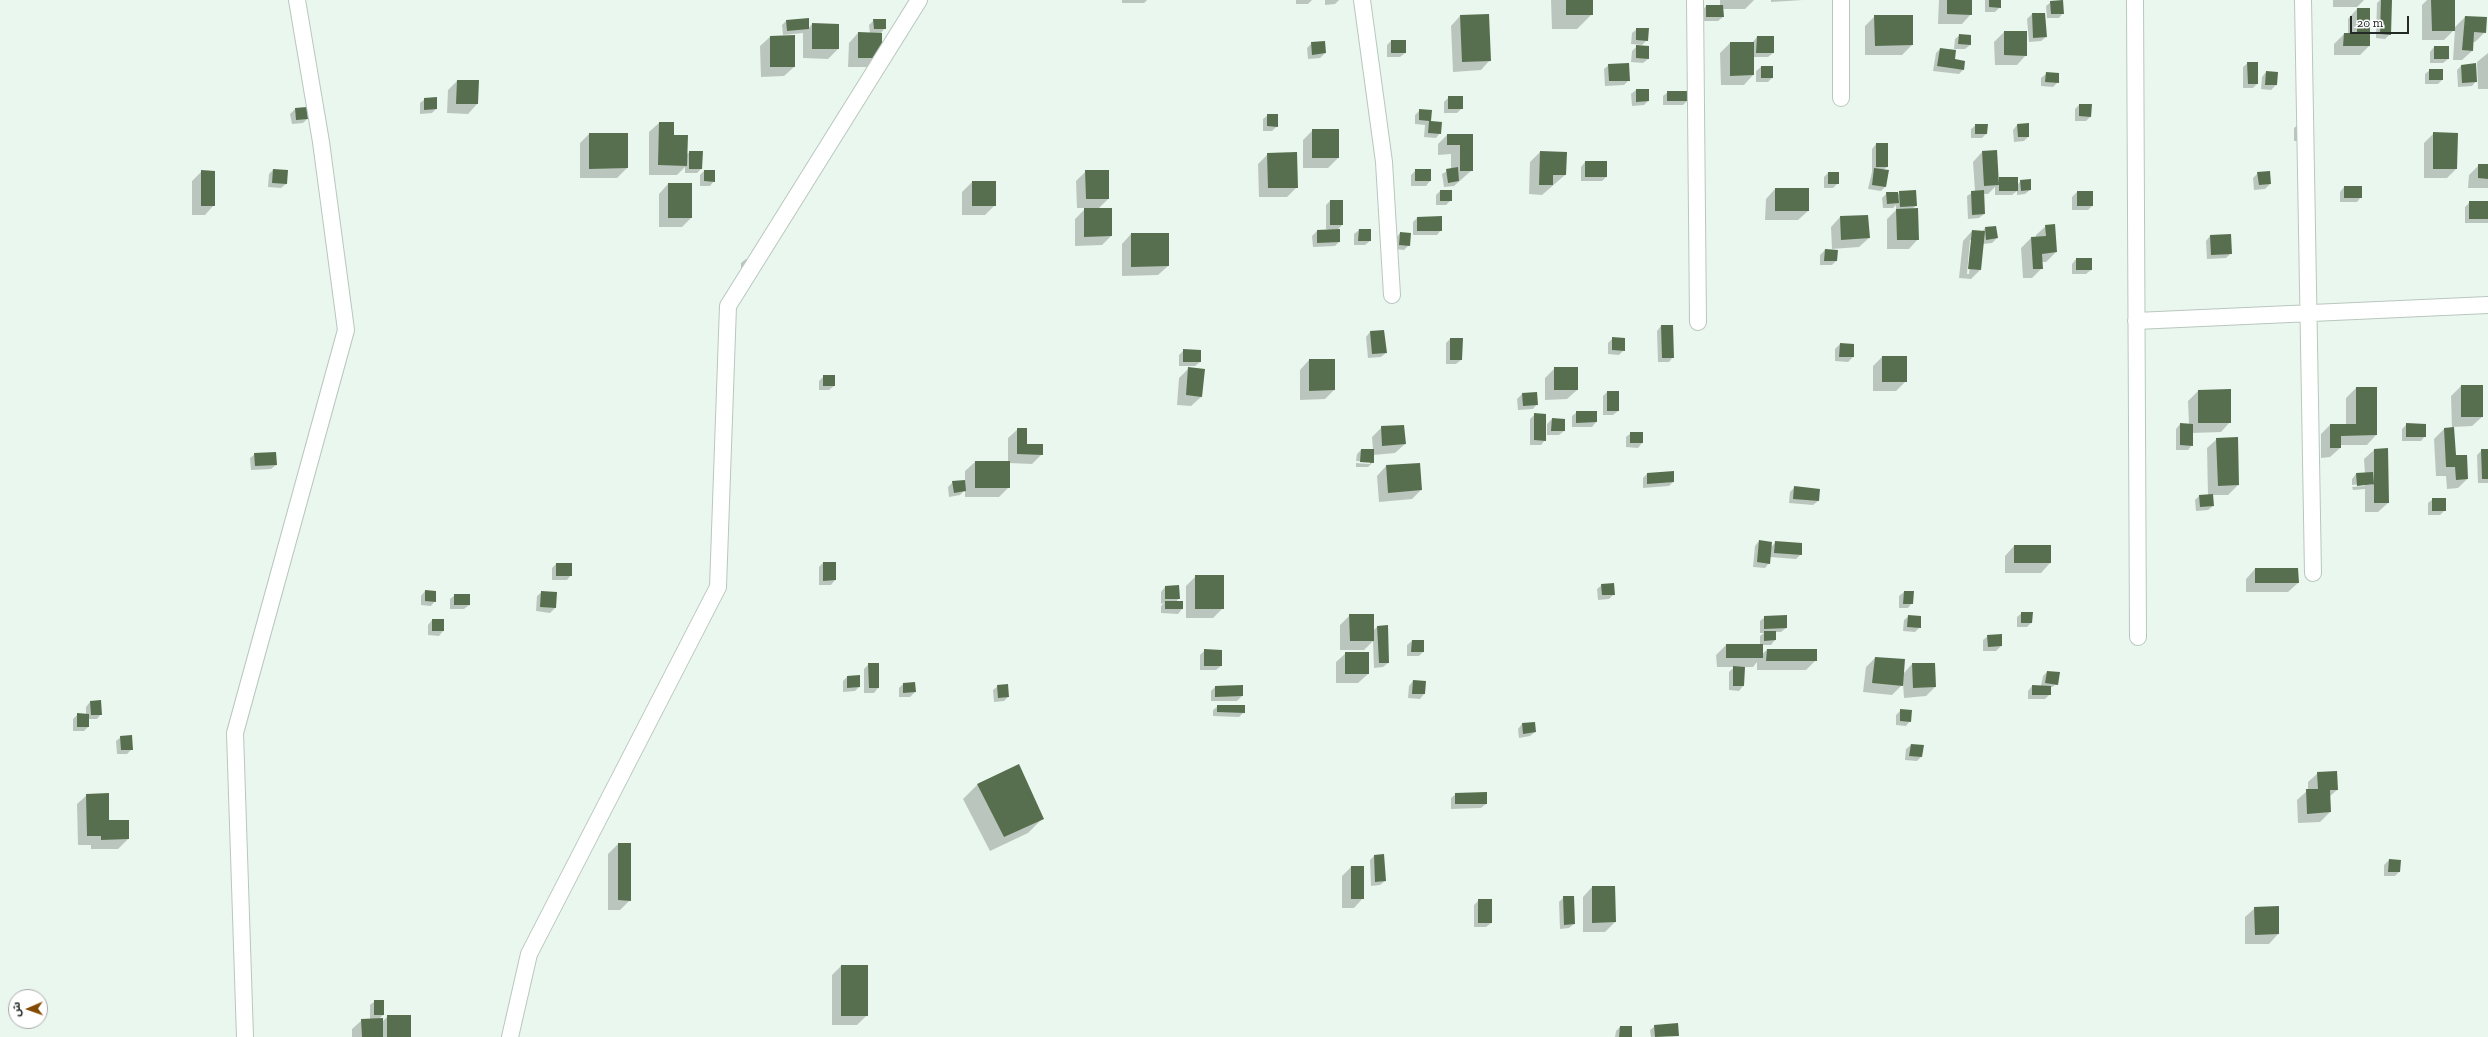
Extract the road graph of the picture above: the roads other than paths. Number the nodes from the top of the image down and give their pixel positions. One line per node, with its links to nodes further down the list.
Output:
1 (297, 0): 16 (street)
2 (919, 0): 17 (street)
3 (1362, 0): 9 (street)
4 (1695, 0): 12 (street)
5 (1841, 0): 8 (street)
6 (2135, 0): 13 (street)
7 (2303, 0): 11 (street)
8 (1841, 98)
9 (1392, 295)
10 (2488, 305): 11 (street)
11 (2308, 314): 13 (street); 14 (street)
12 (1698, 322)
13 (2136, 322): 15 (street)
14 (2313, 573)
15 (2138, 637)
16 (245, 1037)
17 (510, 1037)

